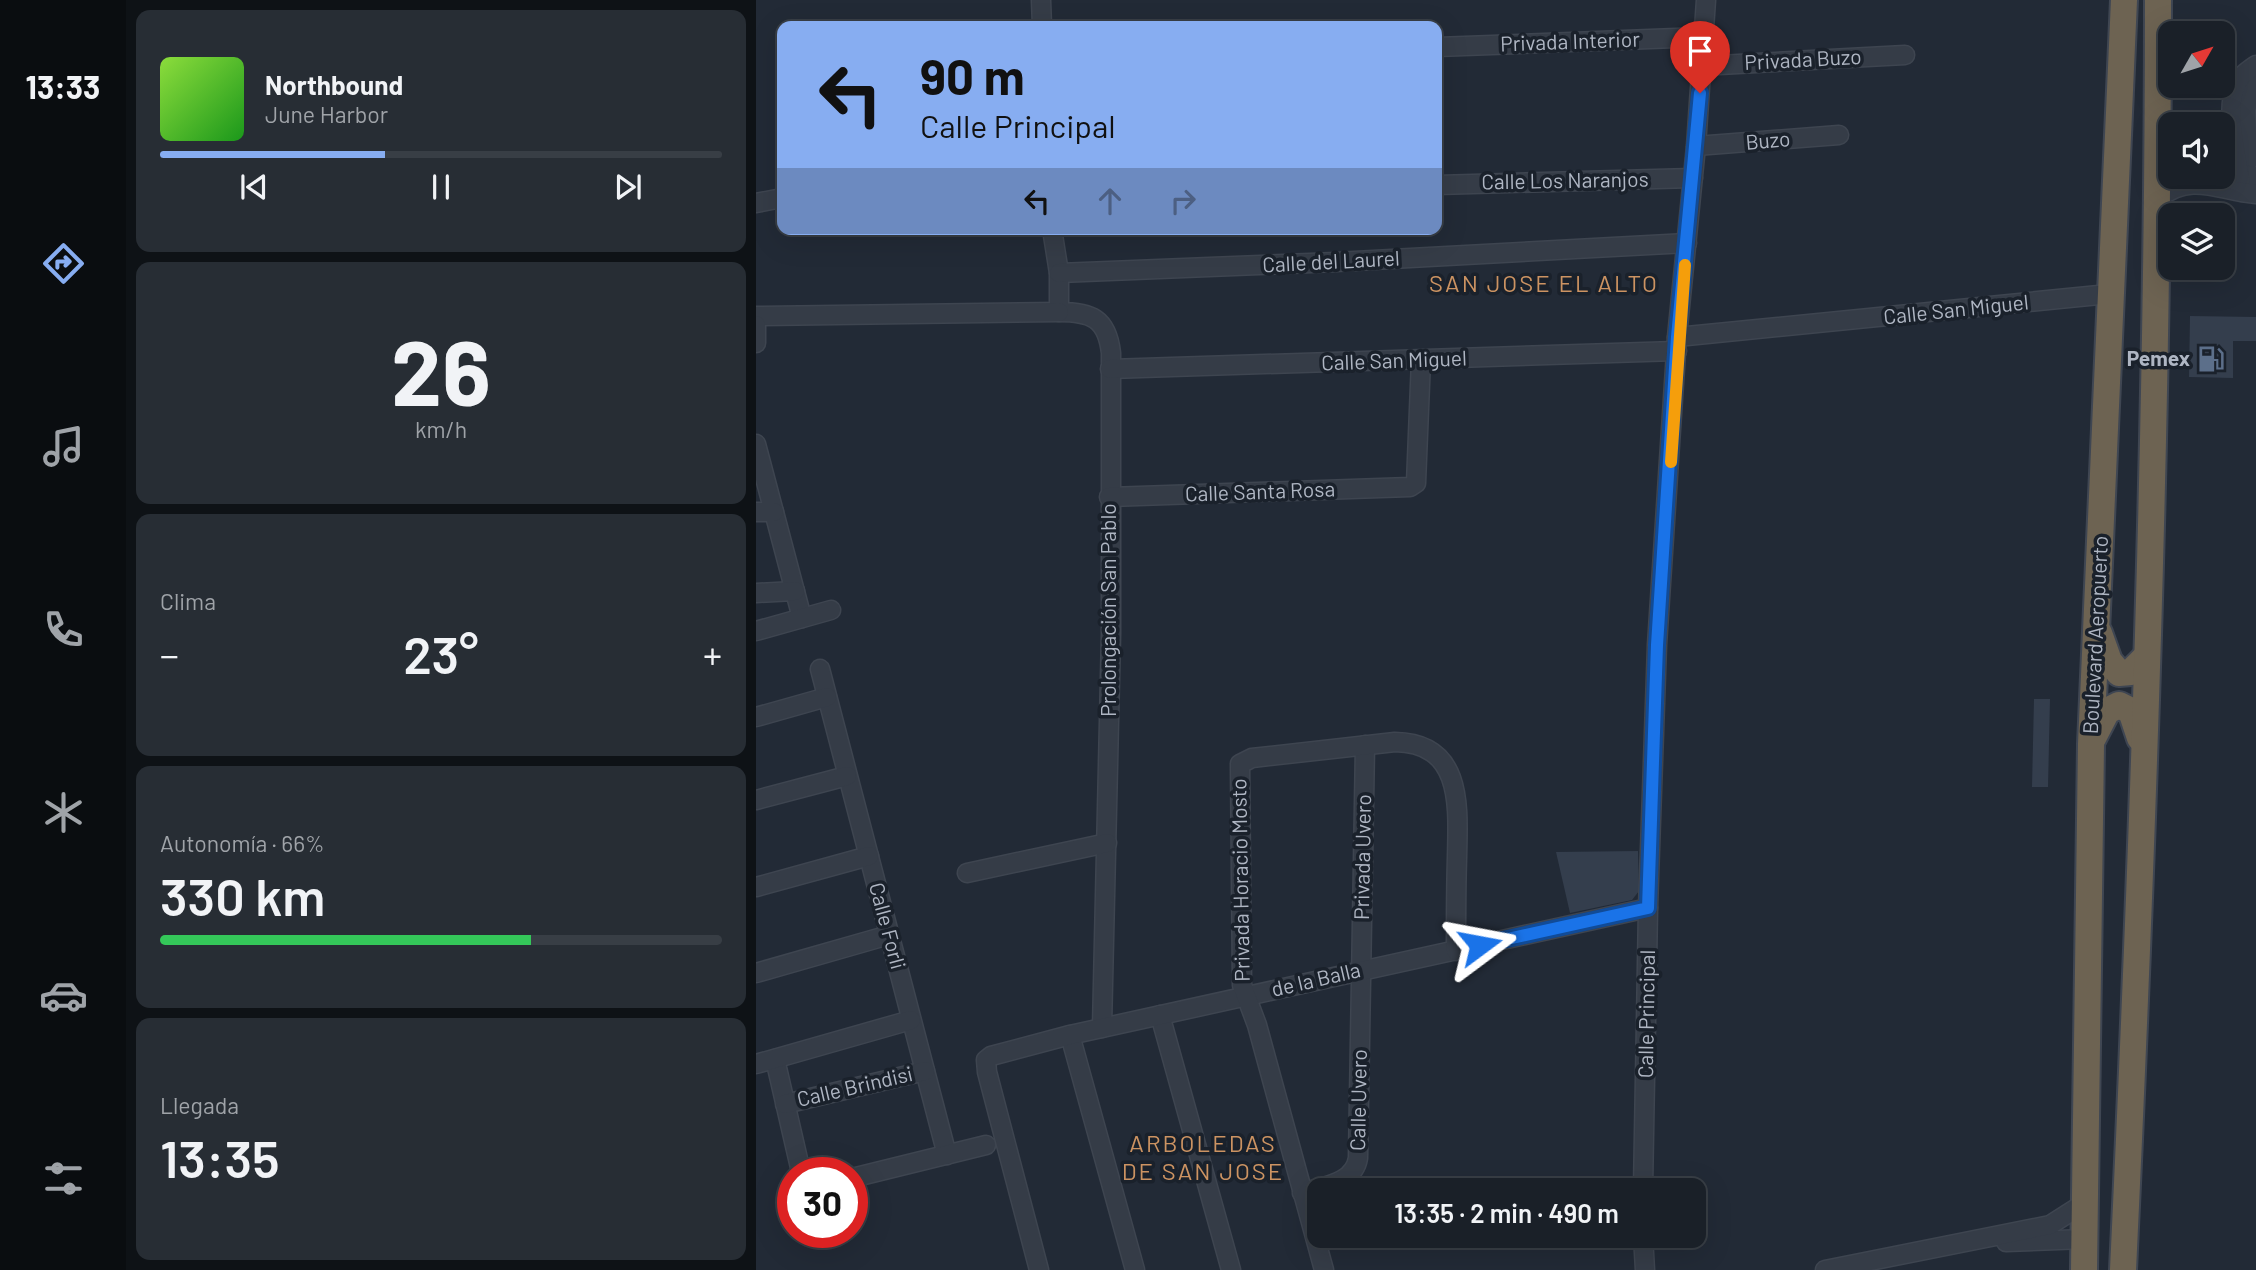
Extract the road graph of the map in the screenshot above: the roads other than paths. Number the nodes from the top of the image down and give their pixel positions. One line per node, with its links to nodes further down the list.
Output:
1 (1041, 0): 5 (street)
2 (1706, 0): 7 (street, Calle Principal)
3 (2124, 0): 25 (highway, Boulevard Aeropuerto)
4 (2158, 0): 6 (highway)
5 (1042, 21)
6 (2160, 21)
7 (1703, 37): 8 (street, Privada Interior); 11 (street, Calle Principal)
8 (1442, 47)
9 (1905, 55): 11 (street, Privada Buzo)
10 (2256, 65): 12 (street)
11 (1701, 66): 14 (street, Calle Principal)
12 (2243, 82): 16 (street)
13 (1839, 135): 14 (street, Buzo)
14 (1696, 146): 15 (street, Calle Principal)
15 (1693, 178): 17 (street, Calle Los Naranjos); 23 (street, Calle Principal)
16 (2246, 182): 19 (street)
17 (1442, 185)
18 (2160, 189): 19 (highway)
19 (2159, 198): 40 (highway)
20 (777, 199): 21 (street)
21 (756, 203)
22 (1053, 235): 24 (street)
23 (1687, 243): 24 (street, Calle del Laurel); 28 (street, Calle Principal)
24 (1059, 272): 26 (street)
25 (2109, 294): 28 (street, Calle San Miguel); 38 (highway, Boulevard Aeropuerto)
26 (1059, 312): 27 (street, Prolongación San Pablo); 30 (street, Prolongación San Pablo)
27 (756, 316)
28 (1677, 344): 29 (street, Calle San Miguel); 53 (street, Calle Principal)
29 (1421, 360): 30 (street, Calle San Miguel); 32 (street, Calle Santa Rosa)
30 (1110, 369): 32 (street, Prolongación San Pablo)
31 (756, 444): 33 (street)
32 (1109, 497): 49 (street, Prolongación San Pablo)
33 (765, 512): 34 (street)
34 (795, 592): 35 (street); 37 (street)
35 (756, 593)
36 (831, 610): 37 (street)
37 (802, 618): 39 (street)
38 (2095, 621): 40 (highway); 44 (highway, Boulevard Aeropuerto)
39 (756, 631)
40 (2147, 656): 46 (highway)
41 (820, 669): 42 (street, Calle Forli)
42 (827, 697): 43 (street); 47 (street, Calle Forli)
43 (756, 717)
44 (2091, 744): 46 (highway); 73 (highway, Boulevard Aeropuerto)
45 (1365, 746): 55 (street); 56 (street, Privada Uvero); 58 (street, Privada Horacio Mosto)
46 (2144, 764): 84 (highway)
47 (848, 776): 48 (street); 50 (street, Calle Forli)
48 (756, 800)
49 (1107, 844): 51 (street); 61 (street, Prolongación San Pablo)
50 (869, 856): 52 (street); 54 (street, Calle Forli)
51 (967, 873)
52 (756, 887)
53 (1648, 908): 55 (street, de la Balla); 71 (street, Calle Principal)
54 (890, 935): 57 (street); 60 (street, Calle Forli)
55 (1456, 951): 56 (street, de la Balla)
56 (1362, 969): 58 (street, de la Balla); 72 (street, Calle Uvero)
57 (756, 973)
58 (1244, 996): 59 (street, de la Balla); 72 (street, Privada Horacio Mosto)
59 (1160, 1015): 61 (street, de la Balla); 79 (street)
60 (911, 1020): 63 (street); 65 (street, Calle Forli)
61 (1102, 1028): 62 (street, de la Balla)
62 (1070, 1035): 77 (street, de la Balla); 78 (street)
63 (775, 1059): 64 (street); 66 (street)
64 (756, 1064)
65 (925, 1071): 66 (street, Calle Brindisi); 68 (street, Calle Forli)
66 (785, 1104): 69 (street)
67 (986, 1145): 68 (street)
68 (947, 1155): 70 (street)
69 (797, 1157)
70 (868, 1174)
71 (1643, 1178)
72 (1302, 1193): 80 (street, Privada Horacio Mosto)
73 (2086, 1202): 74 (highway, Boulevard Aeropuerto); 75 (street)
74 (2085, 1239): 75 (street); 83 (highway, Boulevard Aeropuerto)
75 (1964, 1242): 82 (street)
76 (1644, 1248): 81 (street)
77 (1039, 1270)
78 (1135, 1270)
79 (1231, 1270)
80 (1324, 1270)
81 (1645, 1270)
82 (1825, 1270)
83 (2084, 1270)
84 (2123, 1270)

